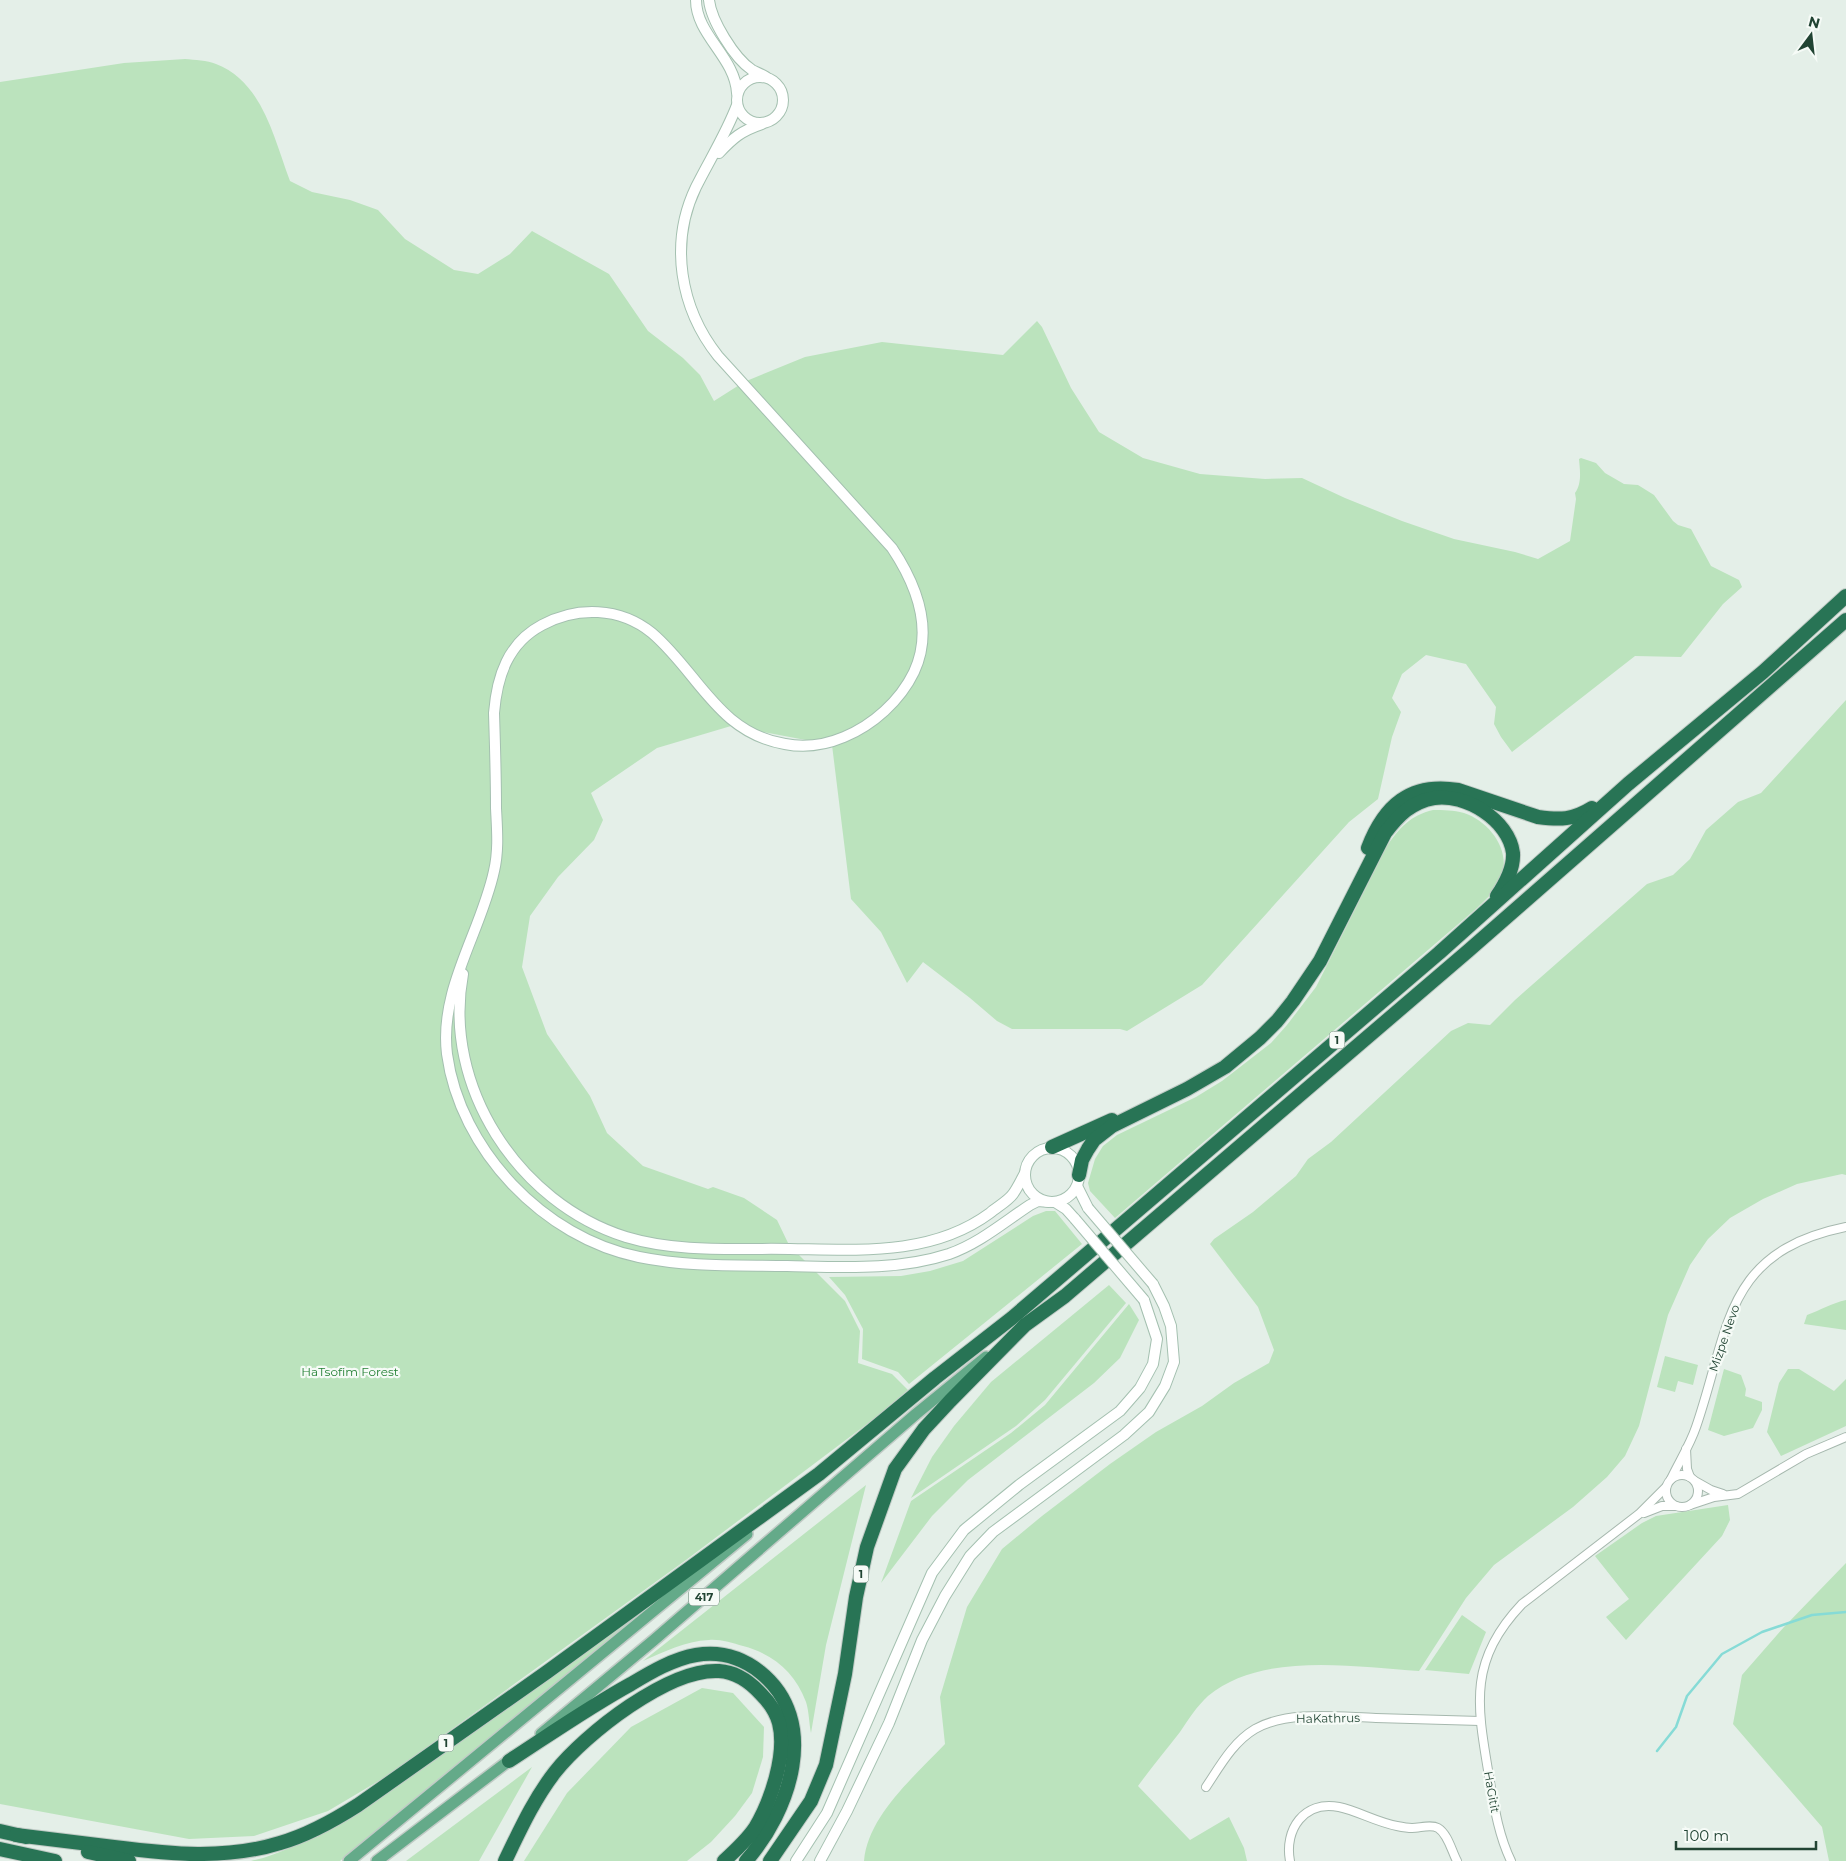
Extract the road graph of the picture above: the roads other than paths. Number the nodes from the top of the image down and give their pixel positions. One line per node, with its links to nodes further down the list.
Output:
1 (696, 0): 4 (street)
2 (709, 0): 3 (street)
3 (766, 77): 4 (street); 5 (street)
4 (737, 101): 5 (street); 6 (street)
5 (764, 124): 6 (street)
6 (706, 170): 11 (street)
7 (1846, 596): 9 (highway, 1)
8 (1846, 620): 19 (highway, 1)
9 (1628, 784): 10 (highway); 12 (highway, 1)
10 (1345, 909): 12 (highway); 13 (highway)
11 (470, 944): 15 (street); 17 (street)
12 (1439, 953): 22 (highway, 1)
13 (1157, 1104): 14 (highway); 16 (highway)
14 (1052, 1147): 15 (street); 16 (street)
15 (1024, 1174): 17 (street)
16 (1078, 1181): 17 (street); 45 (street, bridge)
17 (1052, 1202): 44 (street, bridge)
18 (1846, 1227): 21 (street, Mizpe Nevo)
19 (1025, 1325): 31 (main road, 417); 43 (highway, 1)
20 (1846, 1437): 26 (street)
21 (1686, 1447): 23 (street, Mizpe Nevo); 24 (street)
22 (819, 1474): 34 (highway, 1); 36 (main road, 417)
23 (1671, 1479): 24 (street); 25 (street)
24 (1692, 1479): 26 (street); 27 (street)
25 (1666, 1487): 28 (street); 29 (street)
26 (1727, 1496): 27 (street)
27 (1690, 1505): 28 (street)
28 (1679, 1506): 29 (street)
29 (1636, 1517): 30 (street)
30 (1480, 1721): 32 (street, HaKathrus); 48 (street, HaGitit)
31 (509, 1761): 39 (main road, 417); 42 (highway)
32 (1206, 1787)
33 (0, 1831): 34 (highway, 1)
34 (16, 1835): 38 (highway)
35 (0, 1848): 37 (highway)
36 (350, 1860)
37 (55, 1861)
38 (129, 1861)
39 (377, 1861)
40 (505, 1861): 41 (highway)
41 (724, 1861)
42 (746, 1861)
43 (770, 1861)
44 (796, 1861)
45 (820, 1861)
46 (1290, 1861): 47 (street)
47 (1457, 1861)
48 (1511, 1861)

